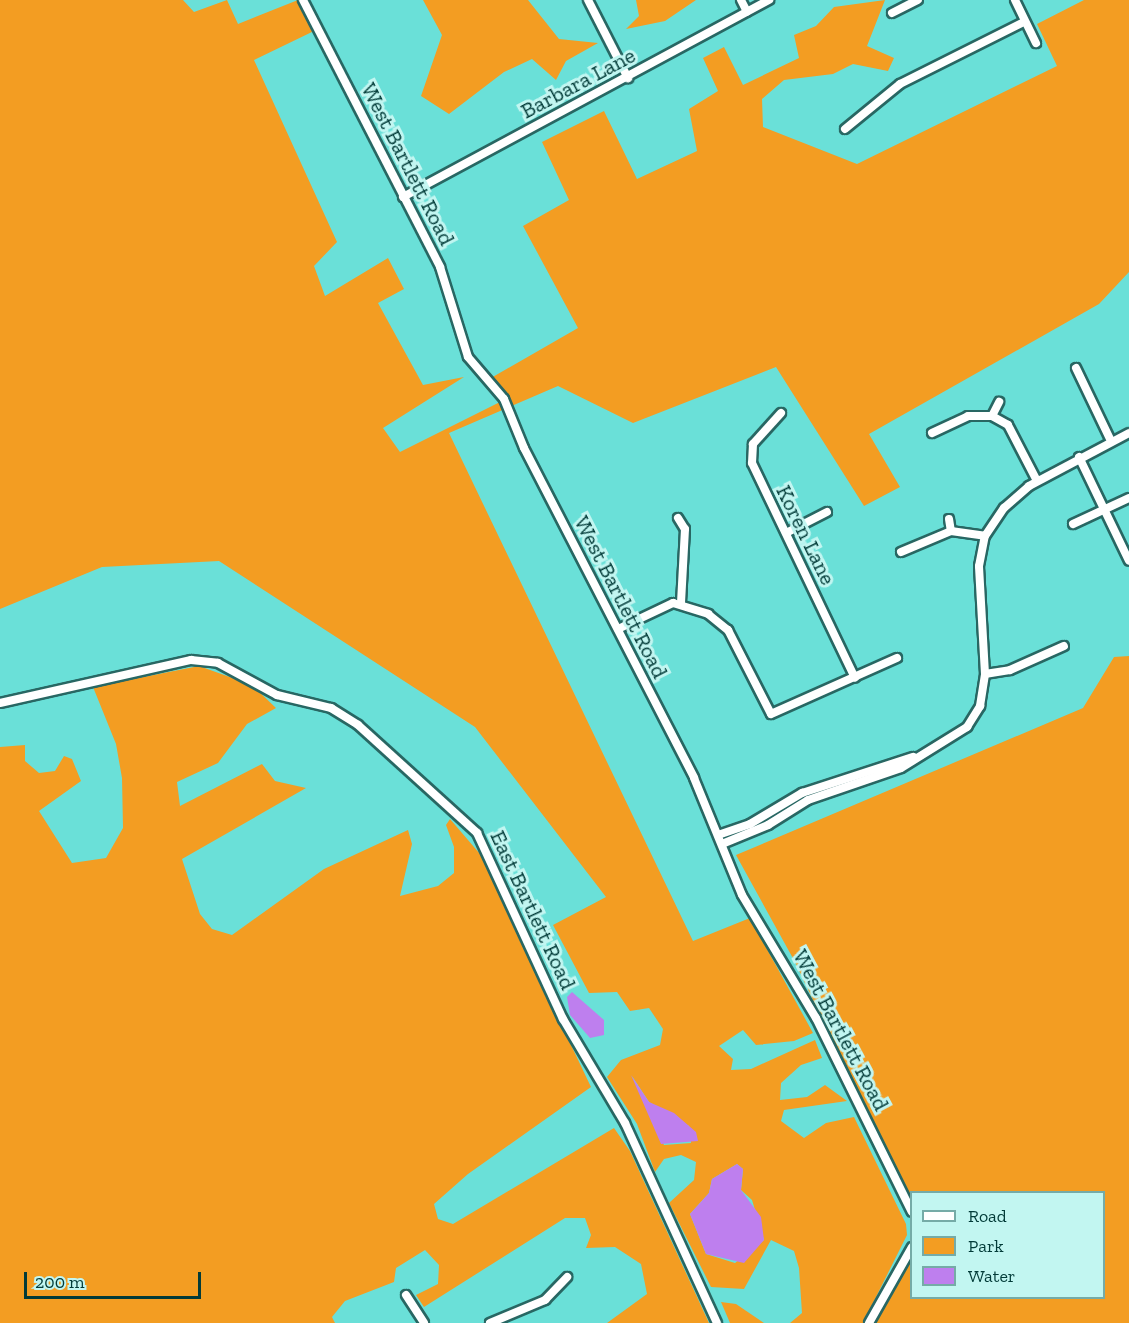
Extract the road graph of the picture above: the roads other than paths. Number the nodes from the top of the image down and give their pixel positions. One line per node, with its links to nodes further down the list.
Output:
1 (303, 0): 13 (street, West Bartlett Road)
2 (588, 0): 11 (street)
3 (741, 0): 7 (street)
4 (769, 0): 7 (street, Barbara Lane)
5 (918, 0): 8 (street)
6 (1014, 0): 9 (street)
7 (747, 12): 11 (street, Barbara Lane)
8 (892, 13)
9 (1024, 22): 10 (street); 12 (street)
10 (1036, 43)
11 (628, 78): 13 (street, Barbara Lane)
12 (845, 129)
13 (403, 197): 35 (street, West Bartlett Road)
14 (1076, 368): 20 (street)
15 (999, 402): 17 (street)
16 (781, 413): 30 (street, Koren Lane)
17 (992, 416): 18 (street); 22 (street)
18 (932, 433)
19 (1129, 433): 20 (street)
20 (1110, 439): 21 (street)
21 (1079, 457): 22 (street); 24 (street)
22 (1037, 481): 31 (street)
23 (1129, 498): 24 (street)
24 (1104, 510): 28 (street); 33 (street)
25 (827, 512): 30 (street)
26 (678, 518): 34 (street)
27 (949, 519): 29 (street)
28 (1073, 524)
29 (951, 531): 31 (street); 32 (street)
30 (786, 533): 39 (street, Koren Lane)
31 (985, 536): 38 (street)
32 (901, 552)
33 (1129, 561)
34 (681, 604): 35 (street); 39 (street)
35 (618, 629): 42 (street, West Bartlett Road)
36 (1064, 646): 38 (street)
37 (897, 658): 39 (street)
38 (985, 674): 41 (street)
39 (855, 678)
40 (0, 704): 50 (street, East Bartlett Road)
41 (751, 829): 42 (street); 43 (street)
42 (718, 835): 43 (street, West Bartlett Road)
43 (722, 844): 44 (street, West Bartlett Road)
44 (910, 1208)
45 (910, 1250): 51 (street)
46 (567, 1277): 49 (street)
47 (406, 1295): 48 (street)
48 (424, 1323)
49 (490, 1323)
50 (717, 1323)
51 (869, 1323)

